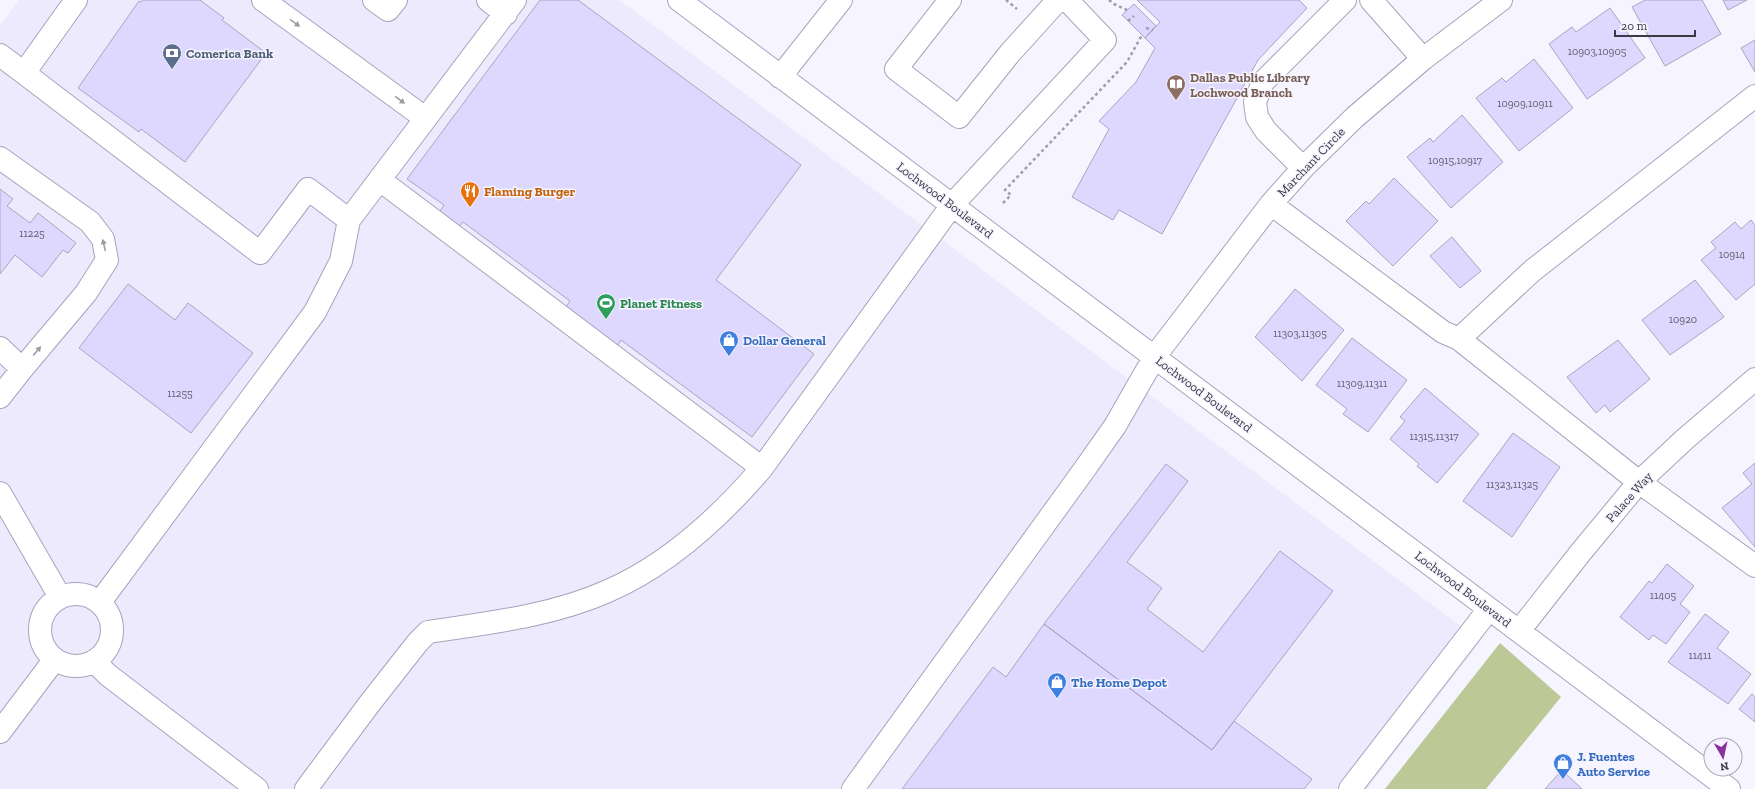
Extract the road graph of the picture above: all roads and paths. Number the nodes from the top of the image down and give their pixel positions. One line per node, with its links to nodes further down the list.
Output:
1 (76, 0): 24 (street)
2 (263, 0): 27 (street, one-way to 27)
3 (374, 0): 4 (street)
4 (396, 0)
5 (488, 0): 15 (street)
6 (679, 0): 25 (street, Lochwood Boulevard)
7 (841, 0): 25 (street)
8 (950, 0): 9 (street)
9 (1058, 0)
10 (1067, 0): 33 (street)
11 (1110, 0): 16 (path)
12 (1345, 0): 29 (street)
13 (1371, 0): 23 (street)
14 (1501, 0): 23 (street, Marchant Circle)
15 (511, 7): 27 (street)
16 (1127, 10)
17 (1134, 16): 18 (path)
18 (1128, 21)
19 (1146, 28): 20 (path)
20 (1153, 30)
21 (1142, 35): 31 (path)
22 (0, 55): 24 (street)
23 (1423, 58): 29 (street, Marchant Circle)
24 (24, 73): 34 (street)
25 (780, 76): 33 (street, Lochwood Boulevard)
26 (1755, 96): 35 (street)
27 (425, 118): 30 (street)
28 (0, 158): 38 (street, one-way to 28)
29 (1303, 168): 32 (street, Marchant Circle)
30 (380, 180): 34 (street); 41 (street)
31 (1003, 203)
32 (1271, 204): 35 (street); 37 (street, Marchant Circle)
33 (952, 205): 37 (street, Lochwood Boulevard); 41 (street)
34 (349, 220): 46 (street)
35 (1459, 339): 42 (street)
36 (0, 348): 38 (street)
37 (1154, 356): 47 (street, Lochwood Boulevard); 54 (street, Marchant Circle)
38 (22, 369): 40 (street)
39 (1755, 379): 42 (street, Palace Way)
40 (0, 397)
41 (762, 468): 53 (street)
42 (1639, 482): 44 (street); 48 (street, Palace Way)
43 (0, 493): 45 (street)
44 (1755, 566)
45 (60, 597): 46 (street); 49 (street)
46 (100, 602): 50 (street)
47 (1489, 608): 48 (street, Lochwood Boulevard); 55 (street)
48 (1519, 631): 56 (street, Lochwood Boulevard)
49 (55, 660): 50 (street); 51 (street)
50 (94, 661): 52 (street)
51 (0, 732)
52 (257, 789)
53 (306, 789)
54 (853, 789)
55 (1350, 789)
56 (1729, 789)

